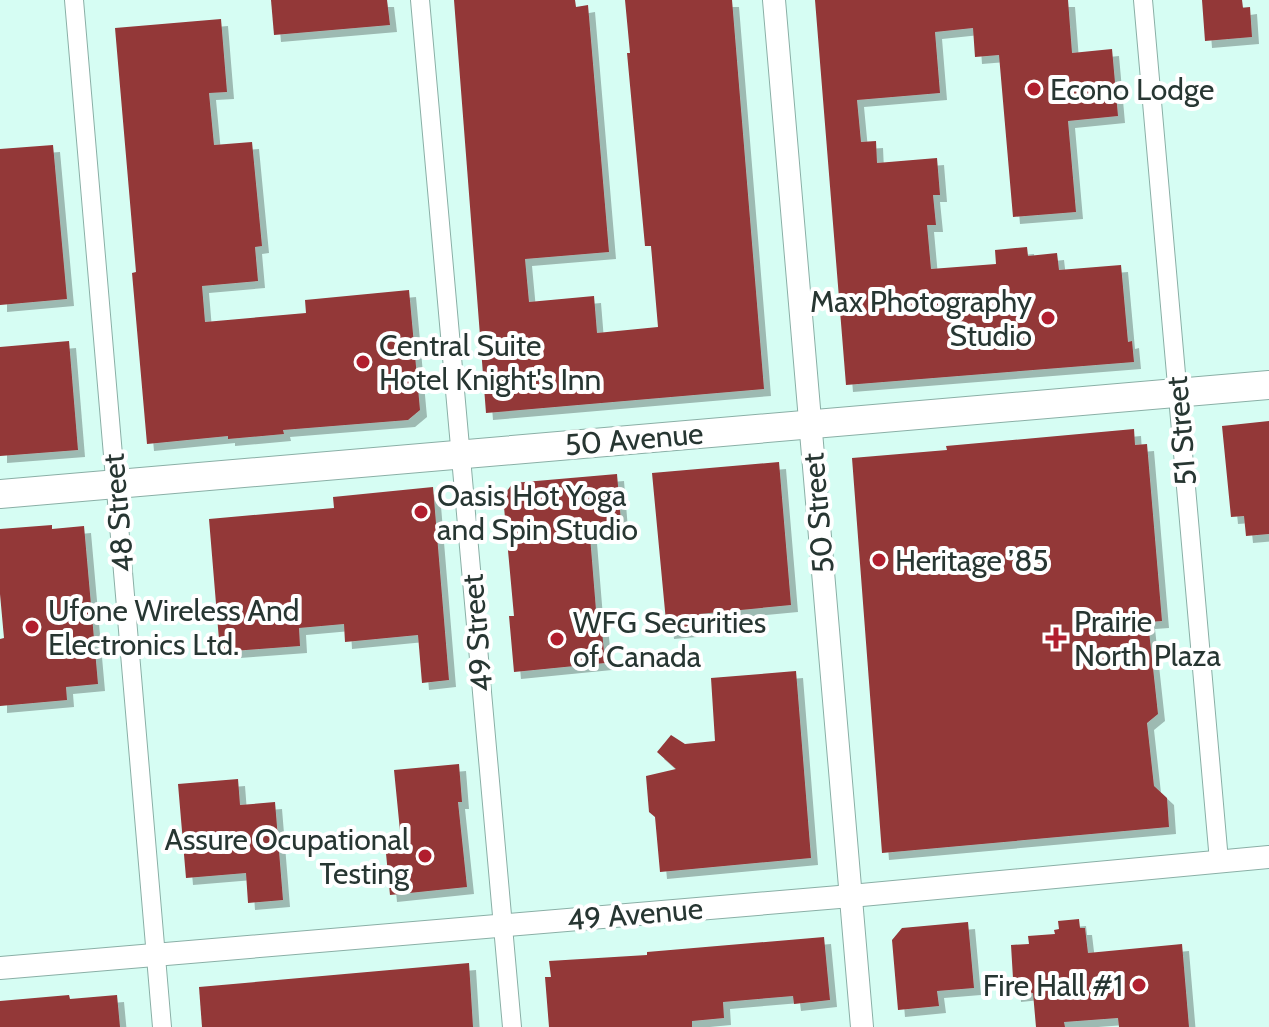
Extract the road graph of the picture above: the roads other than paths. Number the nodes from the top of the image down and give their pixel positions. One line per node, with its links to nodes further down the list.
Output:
1 (74, 0): 9 (street, 48 Street)
2 (420, 0): 8 (street, 49 Street)
3 (774, 0): 7 (street, 50 Street)
4 (1143, 0): 6 (street, 51 Street)
5 (1269, 385): 6 (main road, 50 Avenue)
6 (1178, 393): 7 (main road, 50 Avenue); 12 (street, 51 Street)
7 (810, 425): 8 (main road, 50 Avenue); 13 (street, 50 Street)
8 (461, 454): 9 (main road, 50 Avenue); 14 (street, 49 Street)
9 (115, 484): 10 (main road, 50 Avenue); 15 (street, 48 Street)
10 (0, 494)
11 (1269, 857): 12 (street, 49 Avenue)
12 (1219, 861): 13 (street, 49 Avenue)
13 (851, 896): 14 (street, 49 Avenue); 19 (street, 50 Street)
14 (503, 925): 15 (street, 49 Avenue); 18 (street, 49 Street)
15 (156, 955): 16 (street, 49 Avenue); 17 (street, 48 Street)
16 (0, 968)
17 (162, 1027)
18 (512, 1027)
19 (862, 1027)

